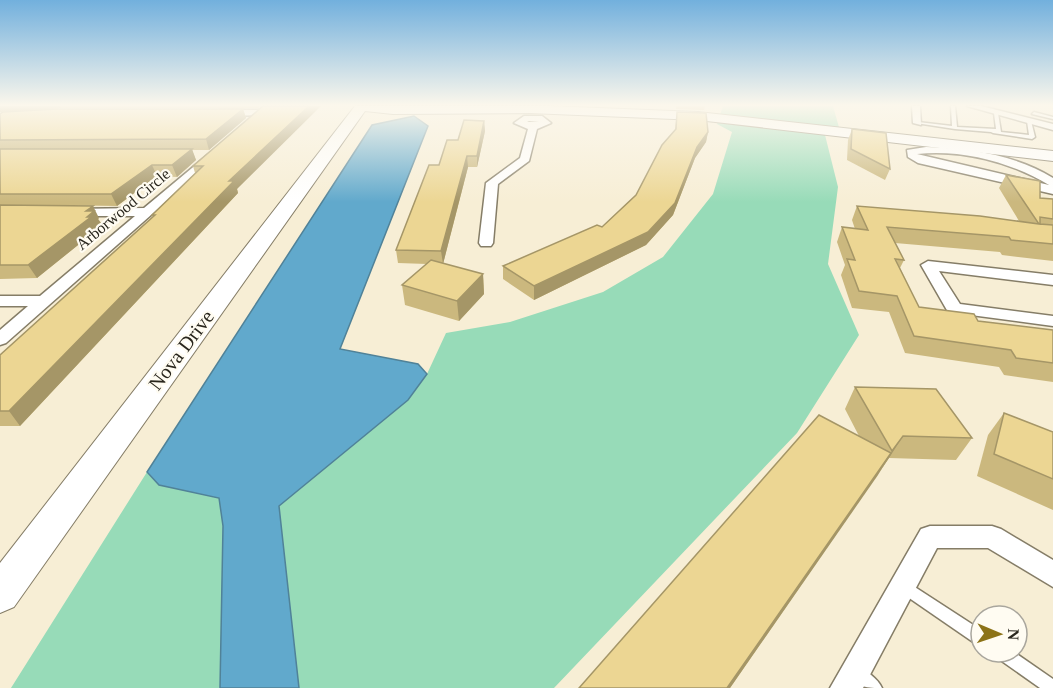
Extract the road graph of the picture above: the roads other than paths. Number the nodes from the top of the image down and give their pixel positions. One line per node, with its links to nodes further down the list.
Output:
1 (342, 138): 20 (street, Nova Drive)
2 (528, 138): 12 (street)
3 (894, 138): 7 (street)
4 (966, 138): 5 (street)
5 (1053, 148)
6 (191, 155): 11 (street, Arborwood Circle)
7 (1053, 156)
8 (1053, 183): 9 (street)
9 (1053, 190)
10 (60, 212): 11 (street)
11 (144, 212): 15 (street, Arborwood Circle)
12 (486, 243)
13 (1053, 280): 16 (street)
14 (0, 301): 15 (street)
15 (40, 301): 17 (street, Arborwood Circle)
16 (1053, 321)
17 (0, 339)
18 (1053, 574): 19 (street)
19 (902, 584): 21 (lane); 23 (street)
20 (0, 594)
21 (969, 631)
22 (1018, 664): 24 (lane)
23 (858, 683)
24 (1053, 688)

